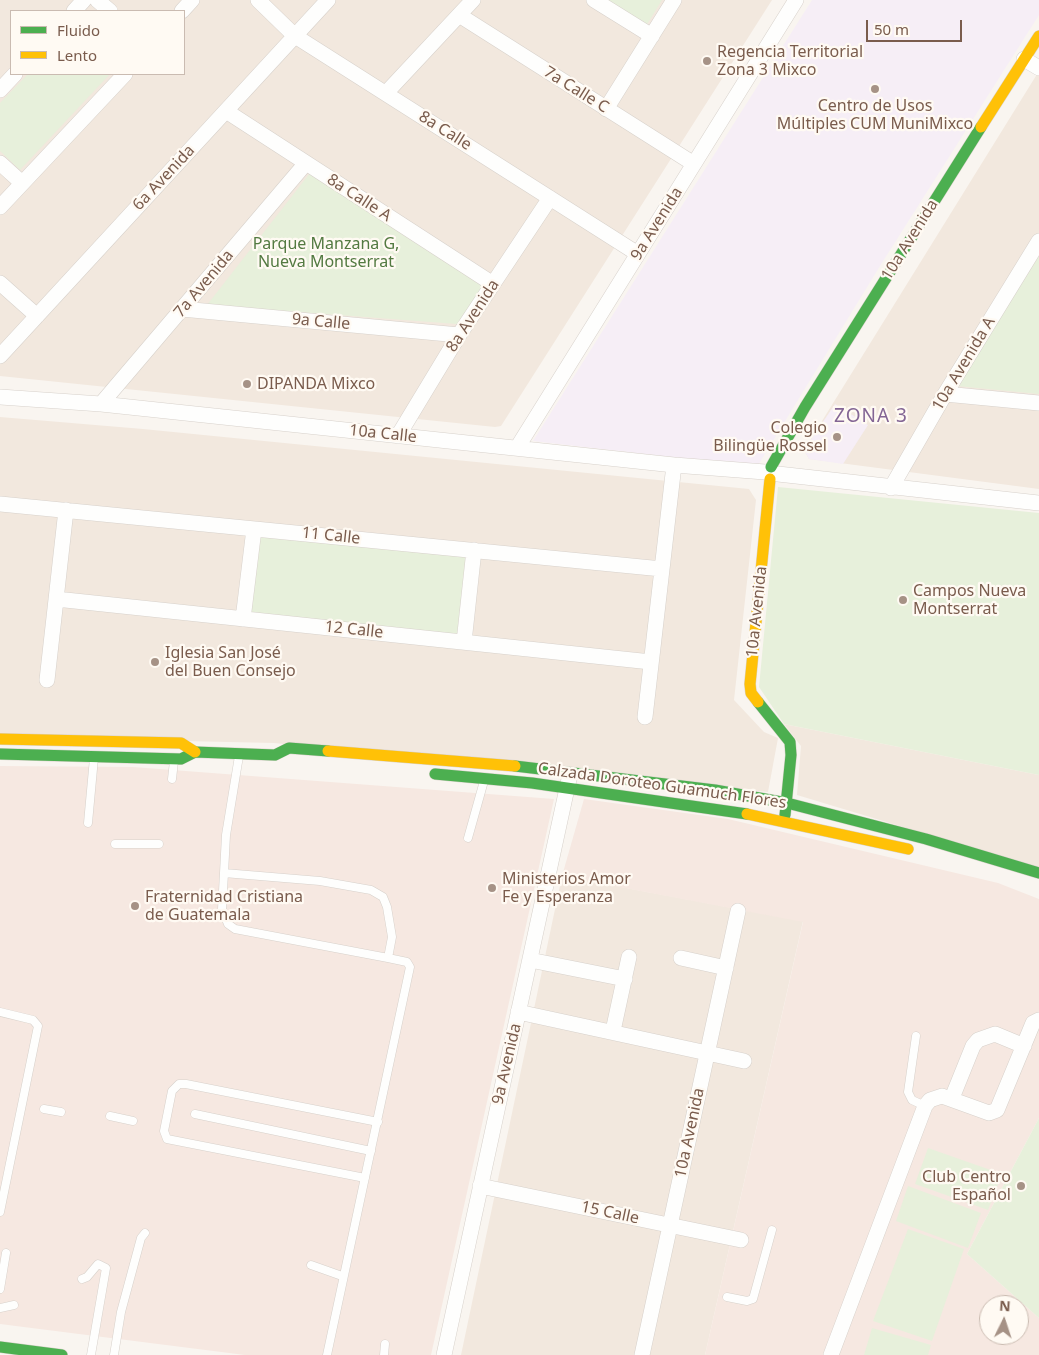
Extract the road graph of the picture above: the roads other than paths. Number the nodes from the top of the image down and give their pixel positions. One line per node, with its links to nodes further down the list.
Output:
1 (84, 0): 10 (street)
2 (97, 0): 11 (street)
3 (192, 0): 12 (street)
4 (258, 0): 14 (street, 8a Calle)
5 (328, 0): 14 (street, 6a Avenida)
6 (473, 0): 13 (street)
7 (594, 0): 15 (street)
8 (674, 0): 15 (street)
9 (796, 0): 27 (street, 9a Avenida)
10 (75, 10)
11 (109, 10)
12 (183, 10)
13 (459, 15): 22 (street); 23 (street, 7a Calle C)
14 (295, 36): 22 (street, 8a Calle); 24 (street, 6a Avenida)
15 (652, 36): 23 (street)
16 (1039, 36): 17 (main road, 10a Avenida)
17 (1024, 59): 18 (street); 46 (main road, 10a Avenida)
18 (1039, 68)
19 (14, 75): 21 (street)
20 (124, 75): 28 (street)
21 (0, 90)
22 (386, 94): 29 (street, 8a Calle)
23 (606, 109): 27 (street, 7a Calle C)
24 (226, 111): 25 (street, 8a Calle A); 36 (street, 6a Avenida)
25 (306, 163): 34 (street, 8a Calle A); 35 (street, 7a Avenida)
26 (0, 164): 28 (street)
27 (694, 164): 32 (street, 9a Avenida)
28 (22, 183): 30 (street)
29 (550, 198): 32 (street, 8a Calle); 34 (street, 8a Avenida)
30 (0, 207)
31 (1039, 241): 39 (street, 10a Avenida A)
32 (638, 254): 44 (street, 9a Avenida)
33 (0, 283): 36 (street)
34 (493, 284): 37 (street, 8a Avenida)
35 (182, 309): 37 (street, 9a Calle); 42 (street, 7a Avenida)
36 (37, 316): 38 (street, 6a Avenida)
37 (459, 335): 43 (street, 8a Avenida)
38 (0, 356)
39 (945, 394): 41 (street); 47 (street, 10a Avenida A)
40 (0, 396): 42 (street, 10a Calle)
41 (1039, 403)
42 (101, 404): 43 (street, 10a Calle)
43 (398, 436): 44 (street, 10a Calle)
44 (517, 448): 45 (street, 10a Calle)
45 (674, 465): 46 (street, 10a Calle); 53 (street)
46 (772, 472): 47 (street, 10a Calle); 60 (main road, 10a Avenida)
47 (891, 488): 48 (street, 10a Calle)
48 (1039, 503)
49 (0, 504): 50 (street, 11 Calle)
50 (66, 510): 51 (street, 11 Calle); 54 (street)
51 (254, 529): 52 (street, 11 Calle); 55 (street)
52 (474, 550): 53 (street, 11 Calle); 56 (street)
53 (662, 569): 57 (street)
54 (56, 599): 55 (street, 12 Calle); 58 (street)
55 (244, 619): 56 (street, 12 Calle)
56 (464, 642): 57 (street, 12 Calle)
57 (651, 662): 59 (street)
58 (47, 680)
59 (644, 717)
60 (783, 733): 68 (main road); 77 (main road, 10a Avenida)
61 (0, 739): 62 (main road, Calzada Doroteo Guamuch Flores)
62 (195, 752): 63 (main road, Calzada Doroteo Guamuch Flores); 67 (main road, Calzada Doroteo Guamuch Flores)
63 (239, 753): 65 (main road, Calzada Doroteo Guamuch Flores); 85 (lane)
64 (0, 754): 66 (main road, Calzada Doroteo Guamuch Flores)
65 (275, 755): 69 (main road, Calzada Doroteo Guamuch Flores); 70 (main road, Calzada Doroteo Guamuch Flores)
66 (94, 756): 67 (main road, Calzada Doroteo Guamuch Flores); 80 (lane)
67 (174, 759): 73 (lane)
68 (779, 761)
69 (288, 763)
70 (570, 772): 75 (street, 9a Avenida); 76 (main road, Calzada Doroteo Guamuch Flores)
71 (424, 773): 72 (main road, Calzada Doroteo Guamuch Flores)
72 (484, 778): 75 (main road, Calzada Doroteo Guamuch Flores); 81 (lane)
73 (172, 779)
74 (773, 784): 76 (main road)
75 (568, 789): 78 (main road, Calzada Doroteo Guamuch Flores); 91 (street, 9a Avenida)
76 (770, 800): 77 (main road, Calzada Doroteo Guamuch Flores); 78 (main road)
77 (787, 803): 79 (main road, 10a Avenida); 86 (main road, Calzada Doroteo Guamuch Flores)
78 (766, 817): 79 (main road, Calzada Doroteo Guamuch Flores)
79 (784, 820): 84 (main road, Calzada Doroteo Guamuch Flores)
80 (88, 823)
81 (468, 838)
82 (114, 844): 83 (lane)
83 (159, 844)
84 (922, 852)
85 (224, 873): 89 (lane); 89 (lane)
86 (1039, 873)
87 (738, 911): 92 (street, 10a Avenida)
88 (629, 957): 93 (street)
89 (388, 958): 109 (lane)
90 (681, 958): 92 (street)
91 (530, 960): 93 (street); 95 (street, 9a Avenida)
92 (726, 968): 100 (street, 10a Avenida)
93 (625, 979): 97 (street)
94 (0, 1012): 113 (lane)
95 (518, 1012): 97 (street); 112 (street, 9a Avenida)
96 (1039, 1020): 99 (street)
97 (613, 1032): 100 (street)
98 (916, 1036): 103 (lane)
99 (1024, 1046): 102 (street); 102 (street)
100 (708, 1052): 101 (street); 114 (street, 10a Avenida)
101 (744, 1061)
102 (952, 1098): 103 (street)
103 (925, 1106): 135 (street)
104 (44, 1109): 105 (lane)
105 (61, 1112)
106 (195, 1114): 110 (lane)
107 (110, 1116): 108 (lane)
108 (133, 1121)
109 (378, 1122): 110 (lane); 111 (lane)
110 (371, 1152): 111 (lane)
111 (365, 1178): 120 (lane)
112 (480, 1186): 114 (street, 15 Calle); 133 (street, 9a Avenida)
113 (0, 1212)
114 (670, 1225): 117 (street, 15 Calle); 134 (street, 10a Avenida)
115 (772, 1230): 123 (lane)
116 (145, 1233): 130 (lane)
117 (741, 1240)
118 (6, 1253): 122 (lane)
119 (311, 1266): 120 (lane)
120 (342, 1276): 131 (lane)
121 (82, 1279): 129 (lane)
122 (0, 1290)
123 (727, 1297)
124 (14, 1305): 125 (lane)
125 (0, 1308)
126 (385, 1344): 132 (lane)
127 (0, 1347): 128 (main road)
128 (62, 1355)
129 (90, 1355)
130 (114, 1355)
131 (327, 1355)
132 (384, 1355)
133 (444, 1355)
134 (642, 1355)
135 (831, 1355)

